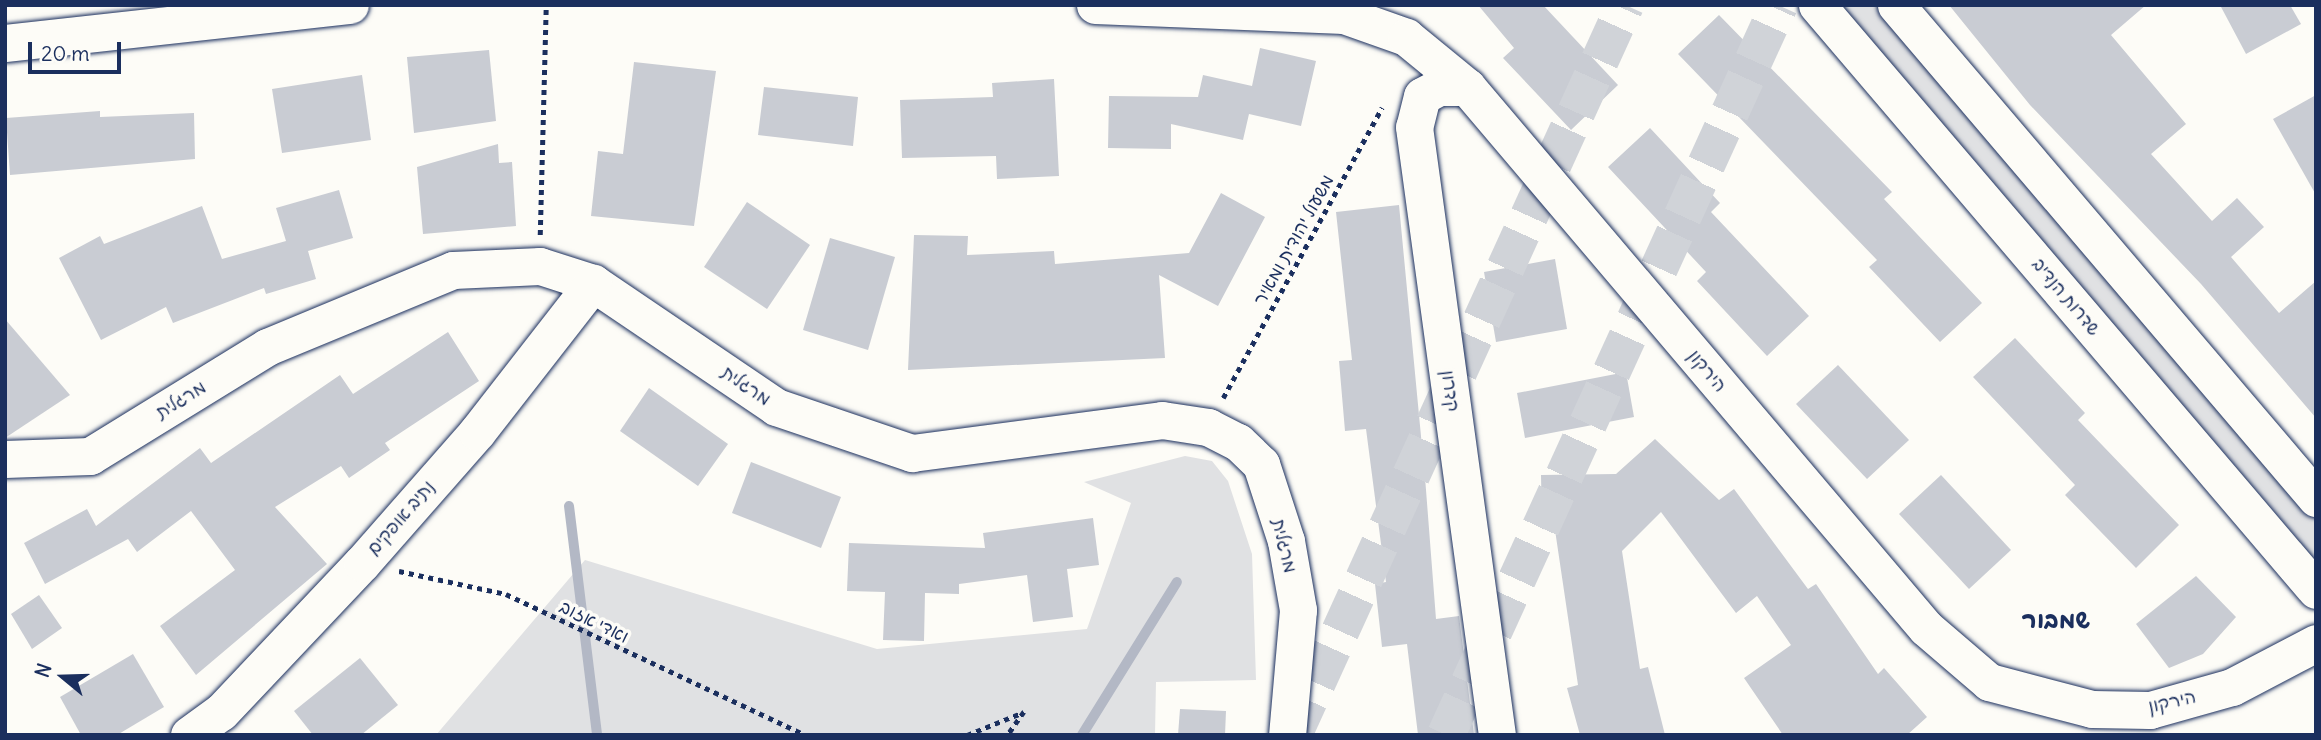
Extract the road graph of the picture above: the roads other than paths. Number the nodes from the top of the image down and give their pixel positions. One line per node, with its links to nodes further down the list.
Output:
1 (350, 5): 5 (street)
2 (1095, 5): 6 (street, הירקון)
3 (1817, 5): 10 (street, שדרות הנדיב)
4 (1896, 5): 9 (street)
5 (5, 43)
6 (1467, 87): 11 (street, הירקון); 14 (street, קדרון)
7 (593, 283): 8 (street, מרגלית); 12 (street, נתיב אופקים); 13 (street, מרגלית)
8 (5, 459)
9 (2316, 498)
10 (2316, 590)
11 (2316, 643)
12 (188, 735)
13 (1287, 735)
14 (1497, 735)

